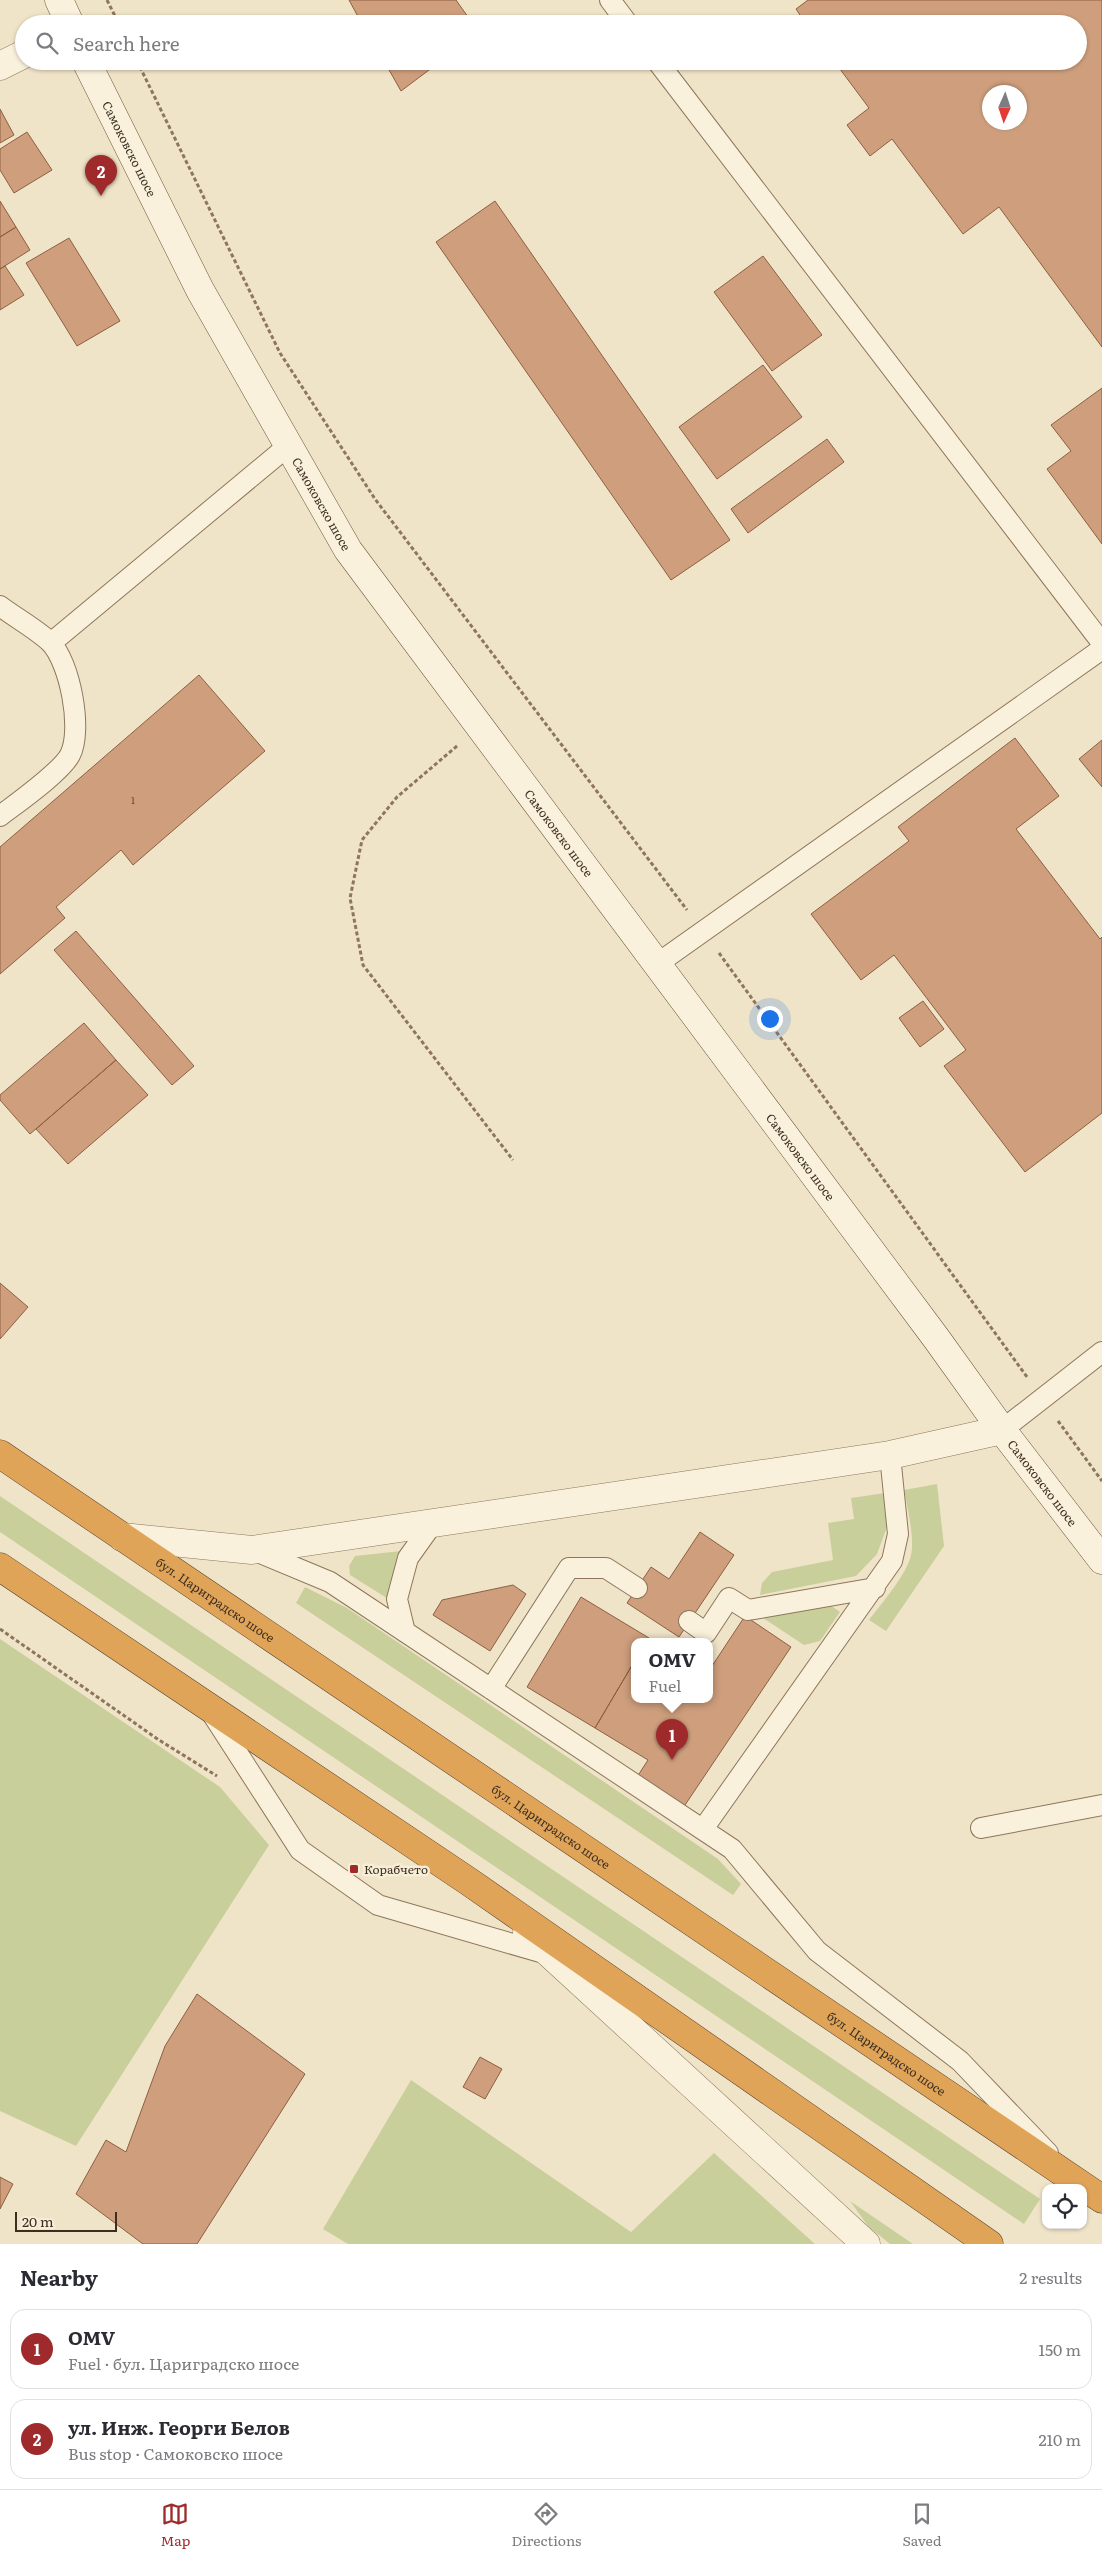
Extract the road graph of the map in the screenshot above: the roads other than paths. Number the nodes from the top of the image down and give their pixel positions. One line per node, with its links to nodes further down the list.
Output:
1 (610, 0): 2 (lane)
2 (621, 15)
3 (15, 58): 4 (main road)
4 (0, 66)
5 (90, 70): 7 (main road, Самоковско шосе)
6 (663, 70): 10 (lane)
7 (288, 446): 9 (lane); 13 (main road, Самоковско шосе)
8 (0, 606): 9 (lane)
9 (51, 643): 12 (lane)
10 (1102, 643)
11 (1102, 649): 13 (lane)
12 (0, 816)
13 (658, 964): 15 (main road, Самоковско шосе)
14 (1102, 1352): 15 (lane)
15 (1002, 1430): 17 (main road); 21 (main road, Самоковско шосе)
16 (0, 1454): 19 (highway, бул. Цариградско шосе)
17 (890, 1455): 18 (main road); 24 (lane)
18 (432, 1523): 20 (main road); 26 (lane)
19 (122, 1537): 20 (main road); 34 (highway, бул. Цариградско шосе)
20 (252, 1550): 26 (lane)
21 (1102, 1560)
22 (0, 1566): 28 (highway)
23 (637, 1588): 27 (lane)
24 (875, 1588): 25 (lane); 31 (lane)
25 (689, 1622)
26 (406, 1632): 27 (lane)
27 (491, 1689): 31 (lane)
28 (208, 1708): 32 (highway); 33 (lane)
29 (1102, 1805): 30 (lane)
30 (981, 1828)
31 (703, 1829): 34 (lane)
32 (468, 1881): 33 (main road); 37 (highway)
33 (551, 1955): 36 (main road)
34 (1078, 2183): 35 (highway, бул. Цариградско шосе)
35 (1102, 2199)
36 (866, 2244)
37 (989, 2244)

